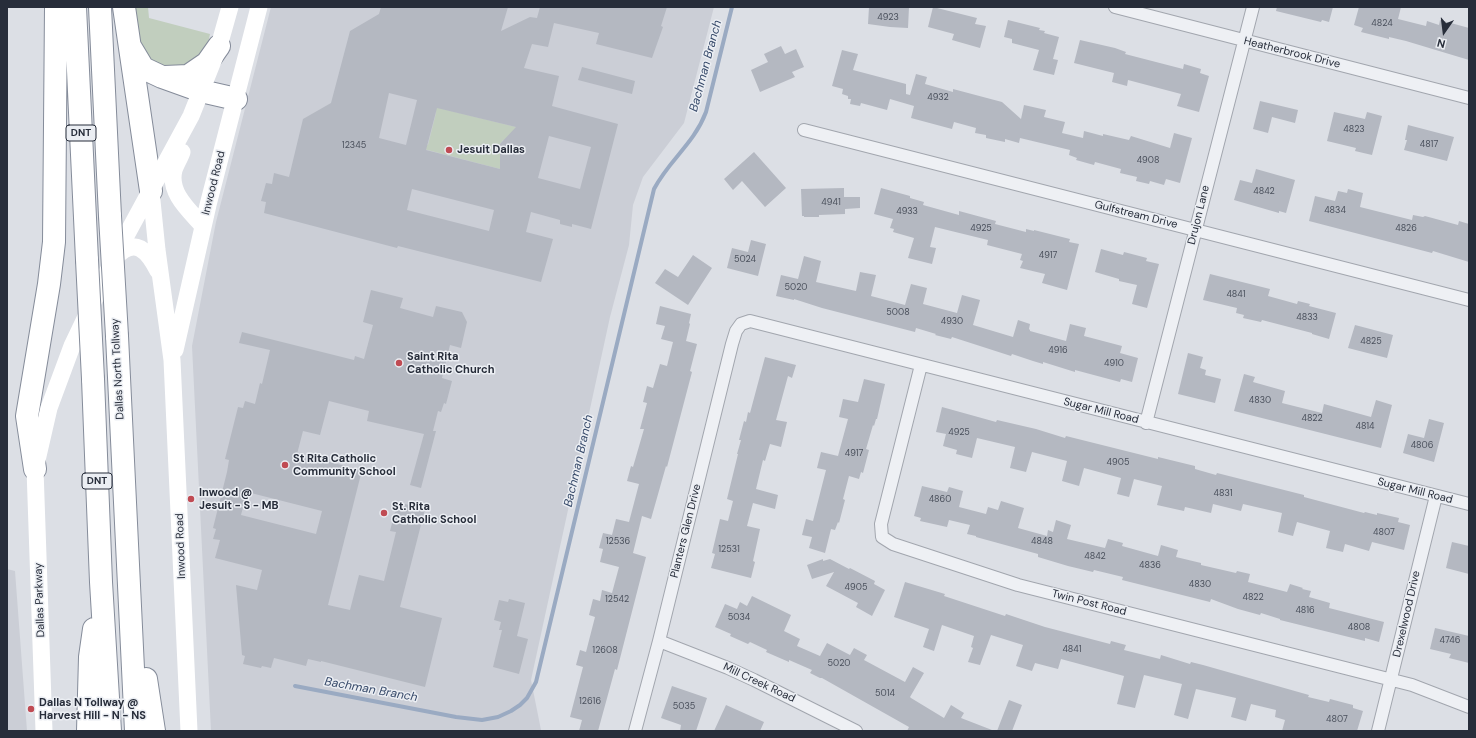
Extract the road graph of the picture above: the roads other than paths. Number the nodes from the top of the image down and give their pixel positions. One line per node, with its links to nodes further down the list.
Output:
1 (56, 7): 28 (highway)
2 (75, 7): 31 (highway, DNT, bridge)
3 (100, 7): 32 (highway, Dallas North Tollway / DNT, bridge)
4 (124, 7): 10 (highway)
5 (230, 7): 11 (main road)
6 (259, 7): 15 (main road, Inwood Road)
7 (1115, 7): 9 (street, Heatherbrook Drive)
8 (1253, 7): 9 (street, Drujon Lane)
9 (1244, 40): 14 (street, Heatherbrook Drive); 20 (street, Drujon Lane)
10 (128, 44): 12 (highway); 18 (highway)
11 (219, 46): 12 (highway); 13 (main road)
12 (162, 77): 13 (highway)
13 (202, 91): 15 (highway); 17 (main road)
14 (1469, 98)
15 (236, 99): 19 (main road, Inwood Road)
16 (804, 130): 20 (street, Gulfstream Drive)
17 (183, 132): 18 (main road); 19 (main road)
18 (151, 190): 21 (main road); 22 (main road, Inwood Road)
19 (203, 226): 25 (main road, Inwood Road)
20 (1196, 230): 23 (street, Gulfstream Drive); 27 (street, Drujon Lane)
21 (114, 258): 22 (main road); 28 (main road)
22 (161, 276): 25 (main road, Inwood Road)
23 (1469, 300)
24 (736, 331): 26 (street, Sugar Mill Road); 33 (street, Planters Glen Drive)
25 (172, 360): 41 (main road, Inwood Road)
26 (922, 365): 27 (street, Sugar Mill Road); 34 (street, Twin Post Road)
27 (1146, 423): 29 (street, Sugar Mill Road)
28 (35, 469): 36 (main road, Dallas Parkway)
29 (1436, 496): 30 (street, Sugar Mill Road); 34 (street, Drexelwood Drive)
30 (1469, 504)
31 (101, 582): 37 (highway); 38 (highway, DNT)
32 (130, 606): 39 (highway, Dallas North Tollway / DNT); 40 (highway)
33 (659, 641): 42 (street, Planters Glen Drive); 43 (street, Mill Creek Road)
34 (1392, 680): 35 (street, Twin Post Road); 44 (street, Drexelwood Drive)
35 (1469, 707)
36 (44, 731)
37 (88, 731)
38 (110, 731)
39 (136, 731)
40 (154, 731)
41 (189, 731)
42 (634, 731)
43 (856, 731)
44 (1378, 731)

